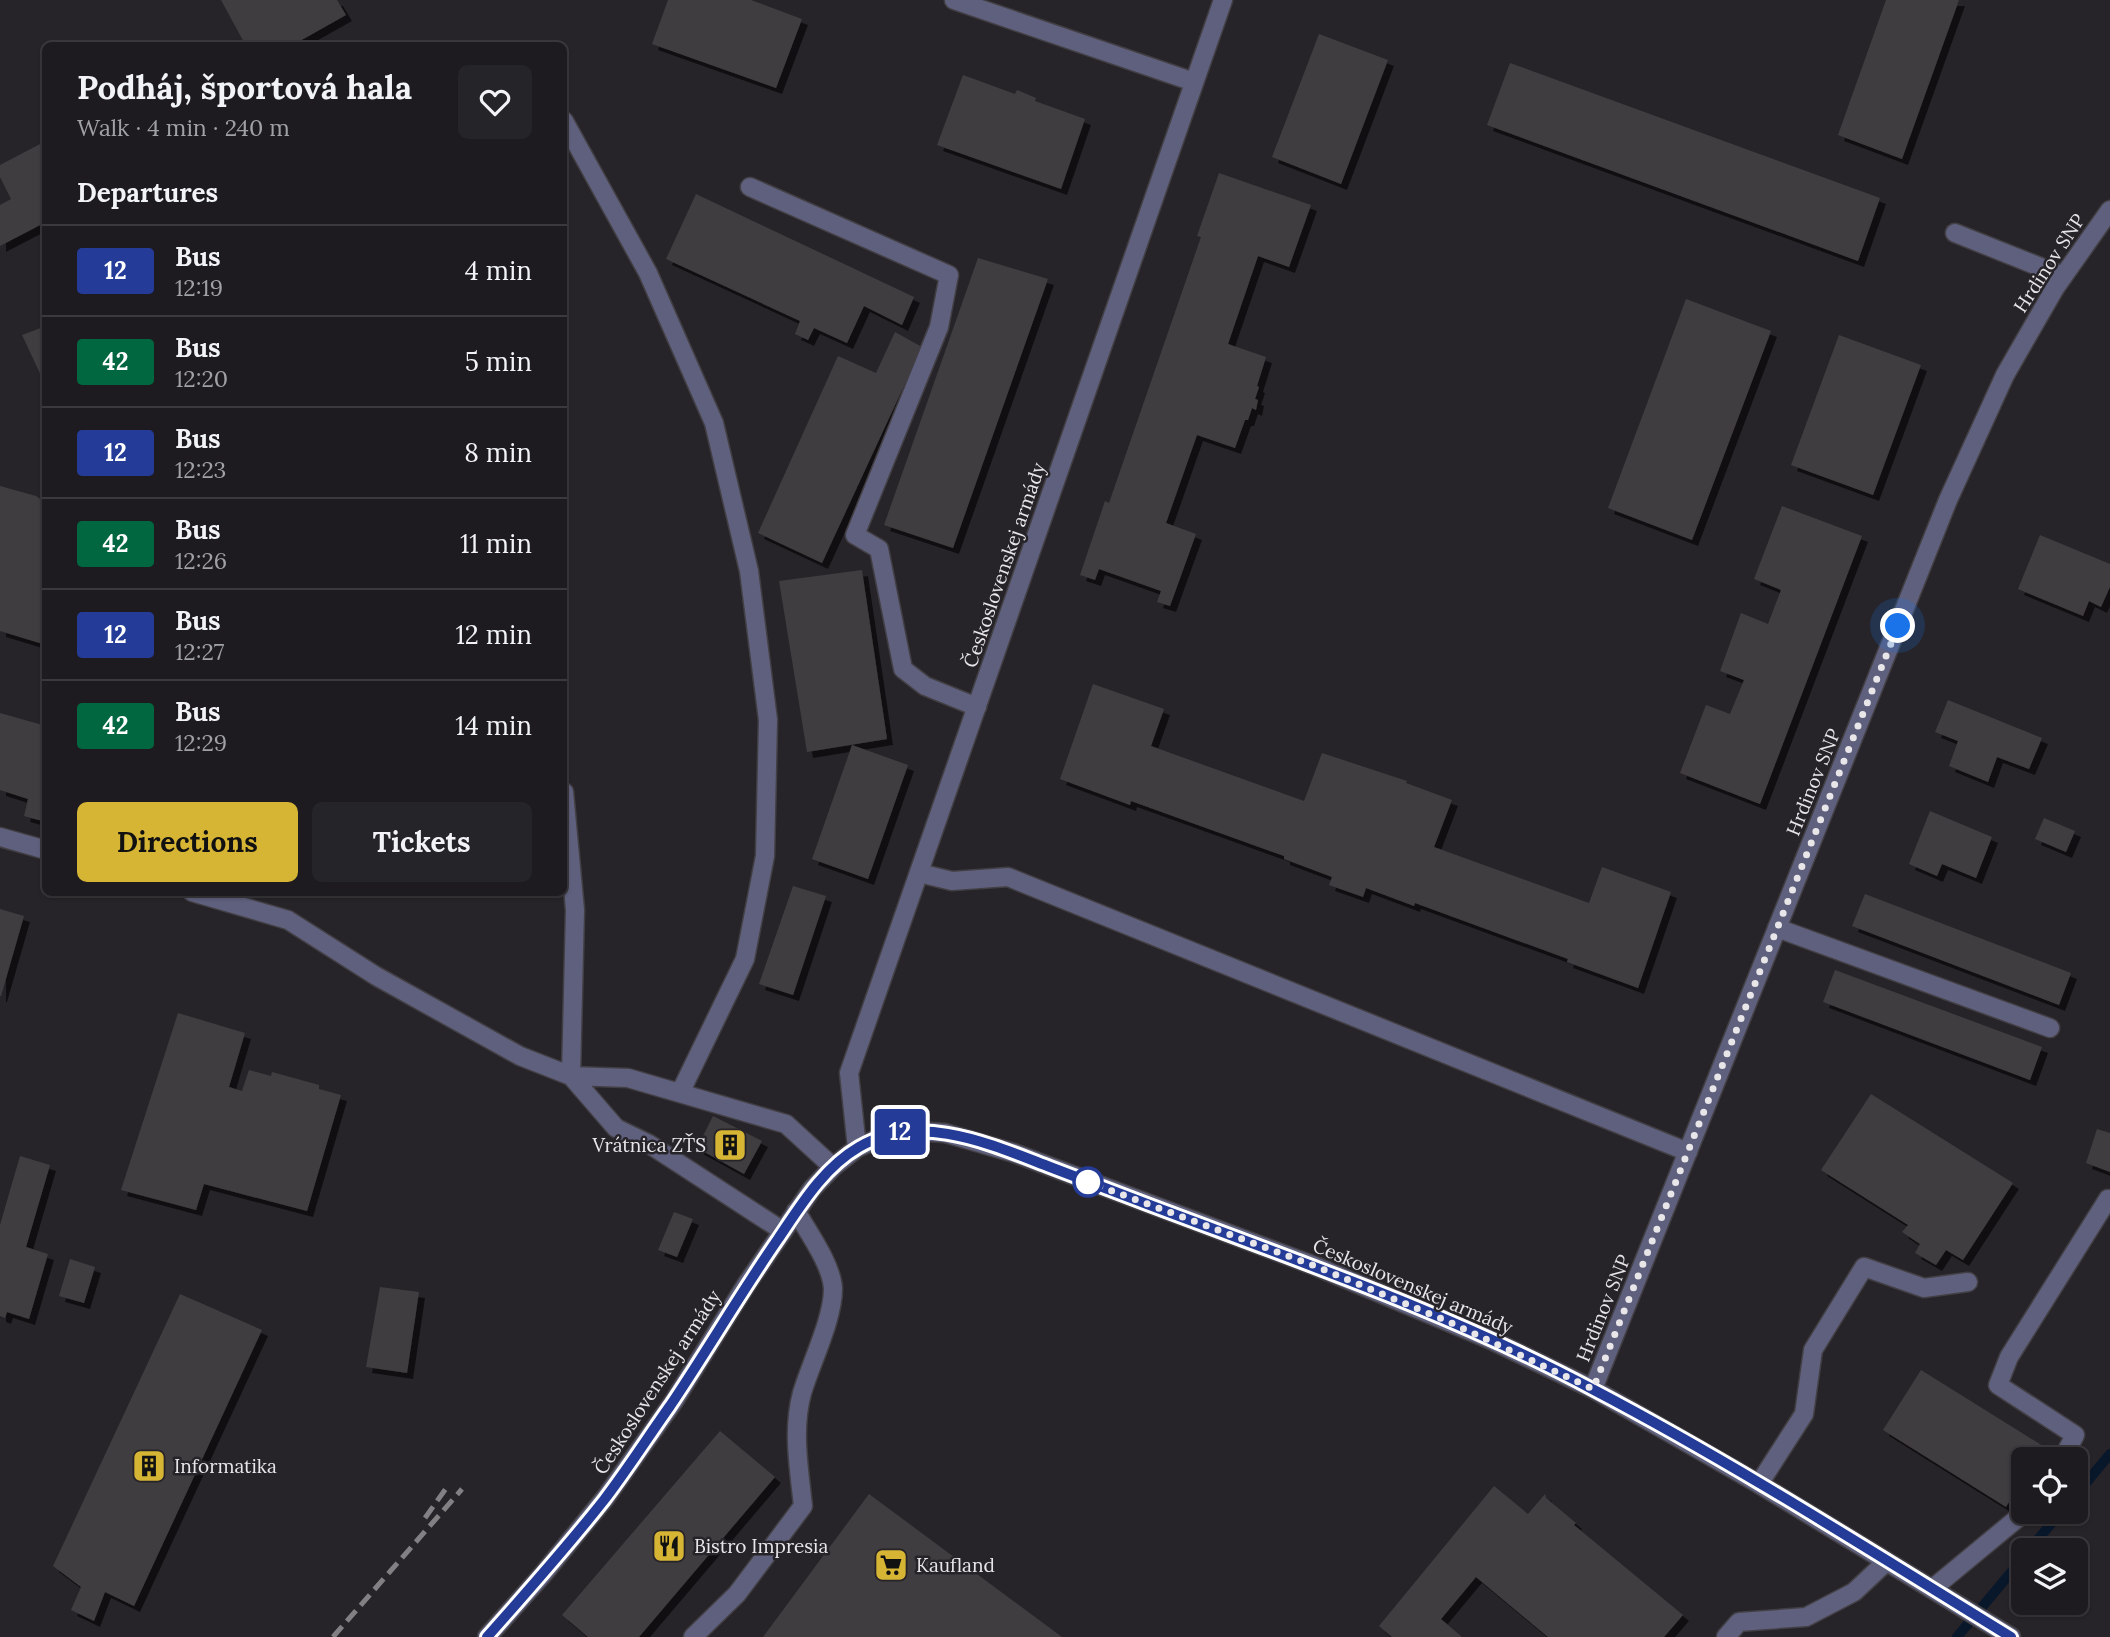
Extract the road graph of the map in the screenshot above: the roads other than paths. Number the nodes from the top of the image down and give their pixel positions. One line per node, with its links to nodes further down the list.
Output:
1 (954, 0): 3 (street)
2 (1223, 0): 3 (street, Československej armády)
3 (1194, 82): 9 (street, Československej armády)
4 (567, 126): 18 (street)
5 (751, 187): 9 (street)
6 (2110, 210): 8 (street, Hrdinov SNP)
7 (1955, 233): 8 (street)
8 (2063, 276): 15 (street, Hrdinov SNP)
9 (977, 707): 13 (street, Československej armády)
10 (567, 822): 17 (street)
11 (0, 837): 12 (street)
12 (42, 849)
13 (919, 873): 19 (street, Československej armády); 20 (street)
14 (206, 896): 17 (street)
15 (1777, 928): 16 (street); 20 (street, Hrdinov SNP)
16 (2050, 1028)
17 (571, 1076): 18 (street); 24 (street)
18 (680, 1093): 21 (street)
19 (857, 1148): 21 (street, Československej armády); 26 (street, Československej armády)
20 (1688, 1152): 26 (street, Hrdinov SNP)
21 (833, 1167): 23 (street, Československej armády)
22 (2110, 1199): 27 (street)
23 (796, 1211): 24 (street, Československej armády); 33 (street)
24 (783, 1231): 32 (street, Československej armády)
25 (1968, 1282): 28 (street)
26 (1593, 1389): 28 (street, Československej armády)
27 (2069, 1447)
28 (1759, 1484): 30 (street, Československej armády)
29 (2011, 1523): 31 (street)
30 (1886, 1562): 31 (street, Československej armády); 34 (street)
31 (1932, 1588): 35 (street, Československej armády)
32 (487, 1637)
33 (693, 1637)
34 (1726, 1637)
35 (2011, 1637)

